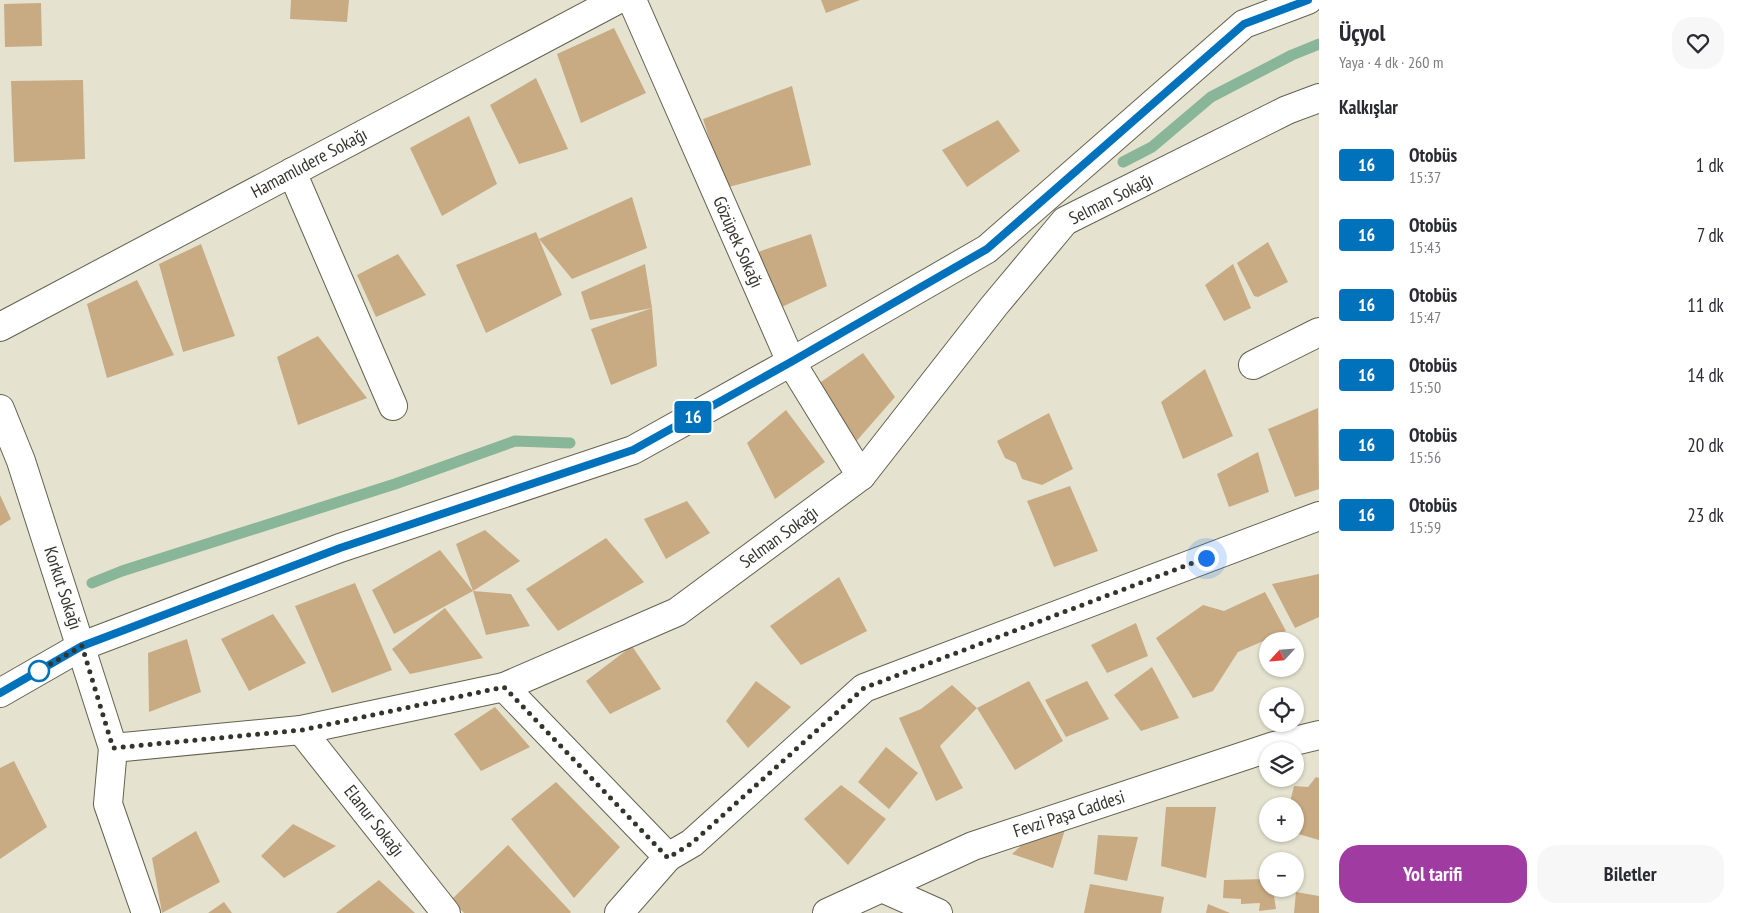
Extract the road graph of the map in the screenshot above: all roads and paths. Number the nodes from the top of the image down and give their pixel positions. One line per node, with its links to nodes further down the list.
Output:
1 (617, 0): 5 (street, Hamamlıdere Sokağı)
2 (632, 0): 8 (street, Gözüpek Sokağı)
3 (1308, 0): 8 (street)
4 (1319, 98): 12 (street, Selman Sokağı)
5 (292, 172): 6 (street, Hamamlıdere Sokağı); 10 (street)
6 (0, 327)
7 (1319, 332): 9 (street)
8 (791, 362): 12 (street, Gözüpek Sokağı); 14 (street)
9 (1254, 365)
10 (393, 406)
11 (0, 410): 14 (street, Korkut Sokağı)
12 (861, 476): 15 (street, Selman Sokağı)
13 (1319, 516): 20 (street)
14 (82, 646): 16 (street); 19 (street, Korkut Sokağı)
15 (504, 687): 17 (street, Selman Sokağı); 20 (street)
16 (0, 693)
17 (302, 730): 19 (street, Selman Sokağı); 23 (street, Elanur Sokağı)
18 (1319, 735): 21 (street, Fevzi Paşa Caddesi)
19 (113, 748): 22 (street, Korkut Sokağı)
20 (668, 858): 24 (street)
21 (882, 888): 25 (street, Fevzi Paşa Caddesi); 26 (street)
22 (146, 913)
23 (446, 913)
24 (619, 913)
25 (827, 913)
26 (938, 913)

